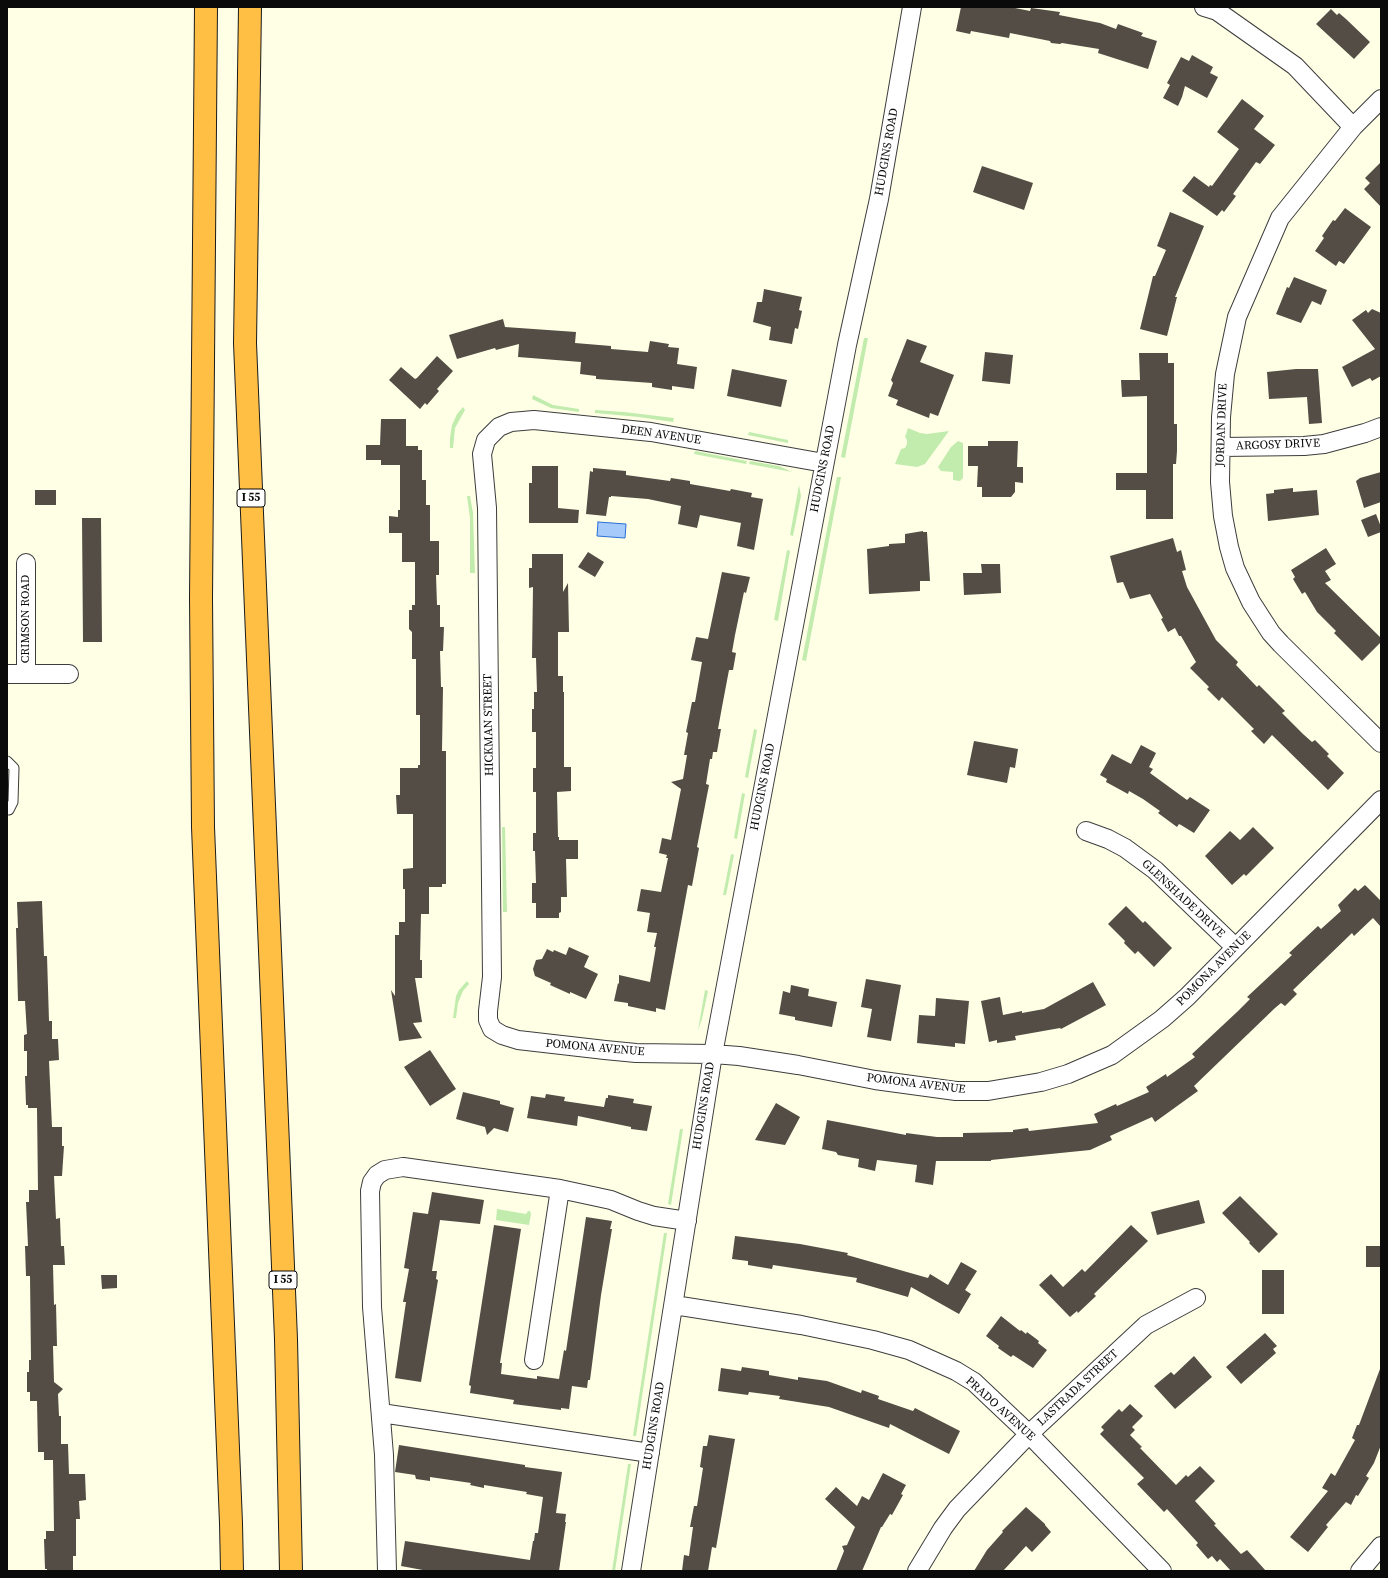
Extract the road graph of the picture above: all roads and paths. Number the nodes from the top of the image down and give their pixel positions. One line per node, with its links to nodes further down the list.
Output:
1 (206, 7): 32 (highway)
2 (250, 7): 33 (highway, I 55)
3 (912, 7): 10 (street, HUDGINS ROAD)
4 (1204, 7): 6 (street)
5 (1381, 99): 6 (street, JORDAN DRIVE)
6 (1353, 127): 9 (street, JORDAN DRIVE)
7 (499, 427): 10 (street, DEEN AVENUE); 21 (street, HICKMAN STREET)
8 (1381, 427): 9 (street, ARGOSY DRIVE)
9 (1221, 447): 15 (street, JORDAN DRIVE)
10 (824, 463): 22 (street, HUDGINS ROAD)
11 (26, 563): 13 (street, CRIMSON ROAD)
12 (7, 674): 13 (street)
13 (26, 674): 14 (street)
14 (69, 674)
15 (1381, 743)
16 (7, 761): 18 (lane)
17 (1381, 800): 20 (street, POMONA AVENUE)
18 (7, 810)
19 (1086, 831): 20 (street, GLENSHADE DRIVE)
20 (1235, 948): 22 (street, POMONA AVENUE)
21 (492, 1029): 22 (street, POMONA AVENUE)
22 (713, 1054): 24 (street, HUDGINS ROAD)
23 (560, 1189): 24 (street); 27 (street); 28 (street)
24 (687, 1221): 26 (street, HUDGINS ROAD)
25 (1196, 1298): 29 (street, LASTRADA STREET)
26 (674, 1305): 29 (street, PRADO AVENUE); 30 (street, HUDGINS ROAD)
27 (534, 1360)
28 (381, 1413): 30 (street); 34 (street)
29 (1029, 1434): 36 (street, LASTRADA STREET); 37 (street, PRADO AVENUE)
30 (650, 1453): 35 (street, HUDGINS ROAD)
31 (1381, 1546): 38 (street)
32 (232, 1571)
33 (291, 1571)
34 (387, 1571)
35 (632, 1571)
36 (917, 1571)
37 (1162, 1571)
38 (1360, 1571)

